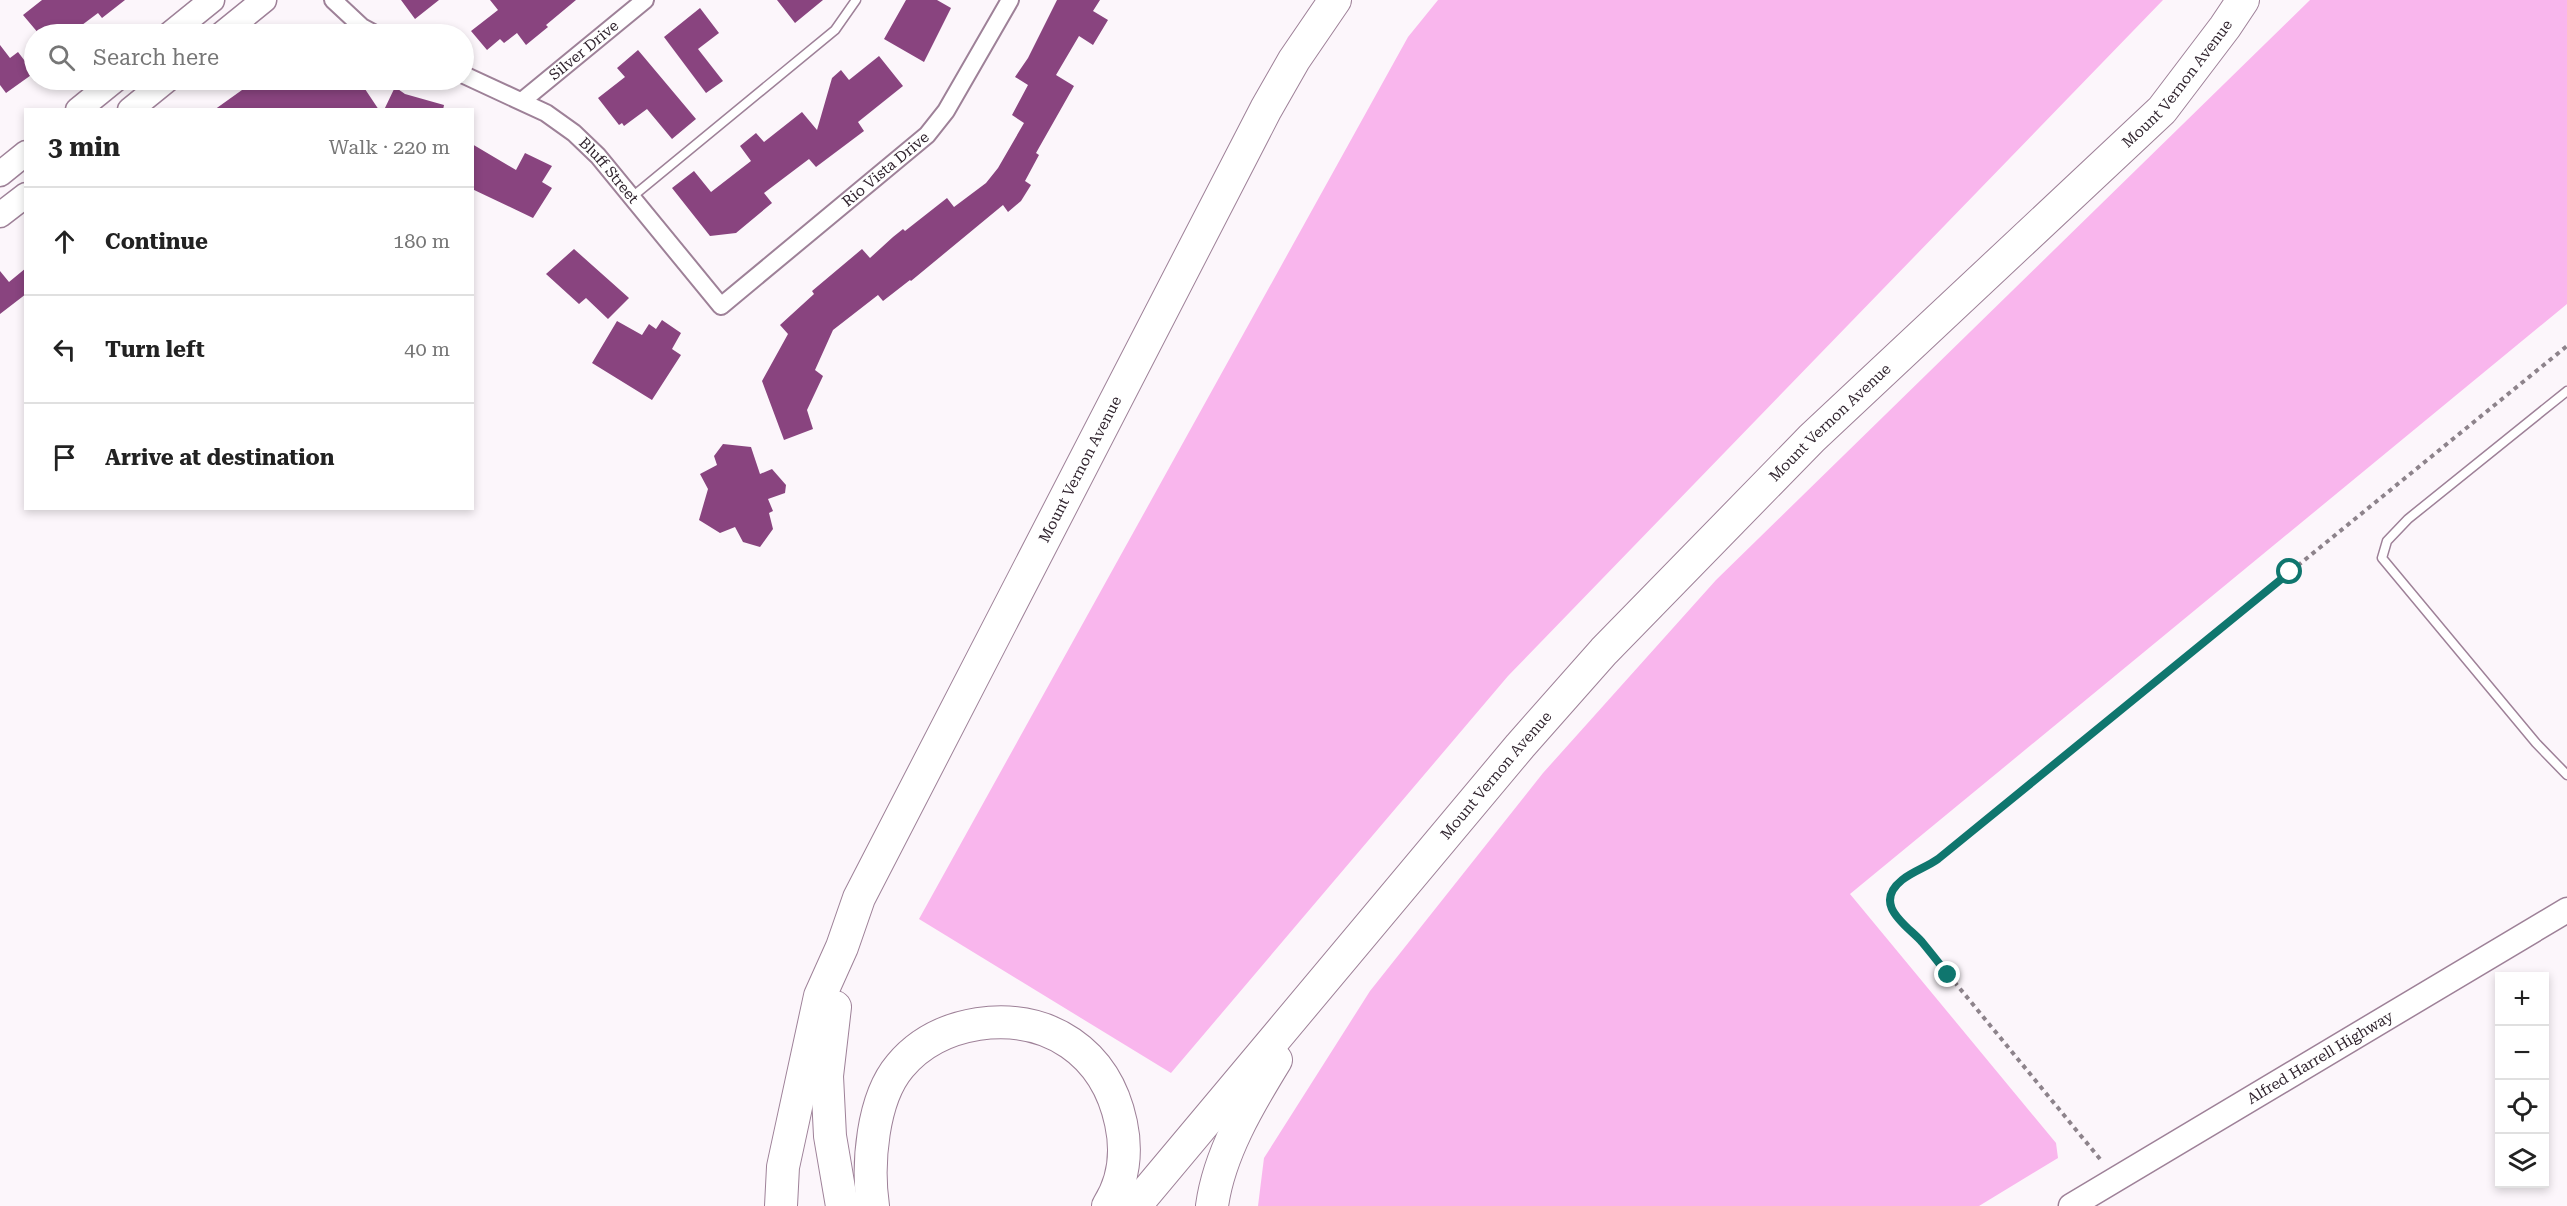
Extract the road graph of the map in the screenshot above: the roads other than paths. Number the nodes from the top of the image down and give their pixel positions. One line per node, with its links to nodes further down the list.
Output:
1 (212, 0): 9 (main road)
2 (264, 0): 10 (main road)
3 (333, 0): 11 (street)
4 (645, 0): 15 (street, Silver Drive)
5 (856, 0): 21 (lane)
6 (1010, 0): 23 (street, Rio Vista Drive)
7 (1335, 0): 28 (highway, Mount Vernon Avenue)
8 (2243, 0): 26 (highway, Mount Vernon Avenue)
9 (182, 24)
10 (234, 24)
11 (359, 24)
12 (474, 79): 15 (street, Bluff Street)
13 (103, 90): 16 (main road)
14 (155, 90): 17 (main road)
15 (522, 101): 21 (street, Bluff Street)
16 (80, 108)
17 (132, 108)
18 (24, 155): 19 (main road)
19 (0, 174)
20 (24, 197): 22 (main road)
21 (632, 198): 23 (street, Bluff Street)
22 (0, 215)
23 (721, 306)
24 (2567, 391): 25 (lane)
25 (2567, 775)
26 (1428, 856): 34 (highway); 35 (highway)
27 (2567, 910): 29 (main road, Alfred Harrell Highway)
28 (842, 947): 30 (highway); 31 (highway)
29 (2076, 1205)
30 (781, 1206)
31 (842, 1206)
32 (873, 1206): 33 (highway)
33 (1108, 1206)
34 (1135, 1206)
35 (1212, 1206)

